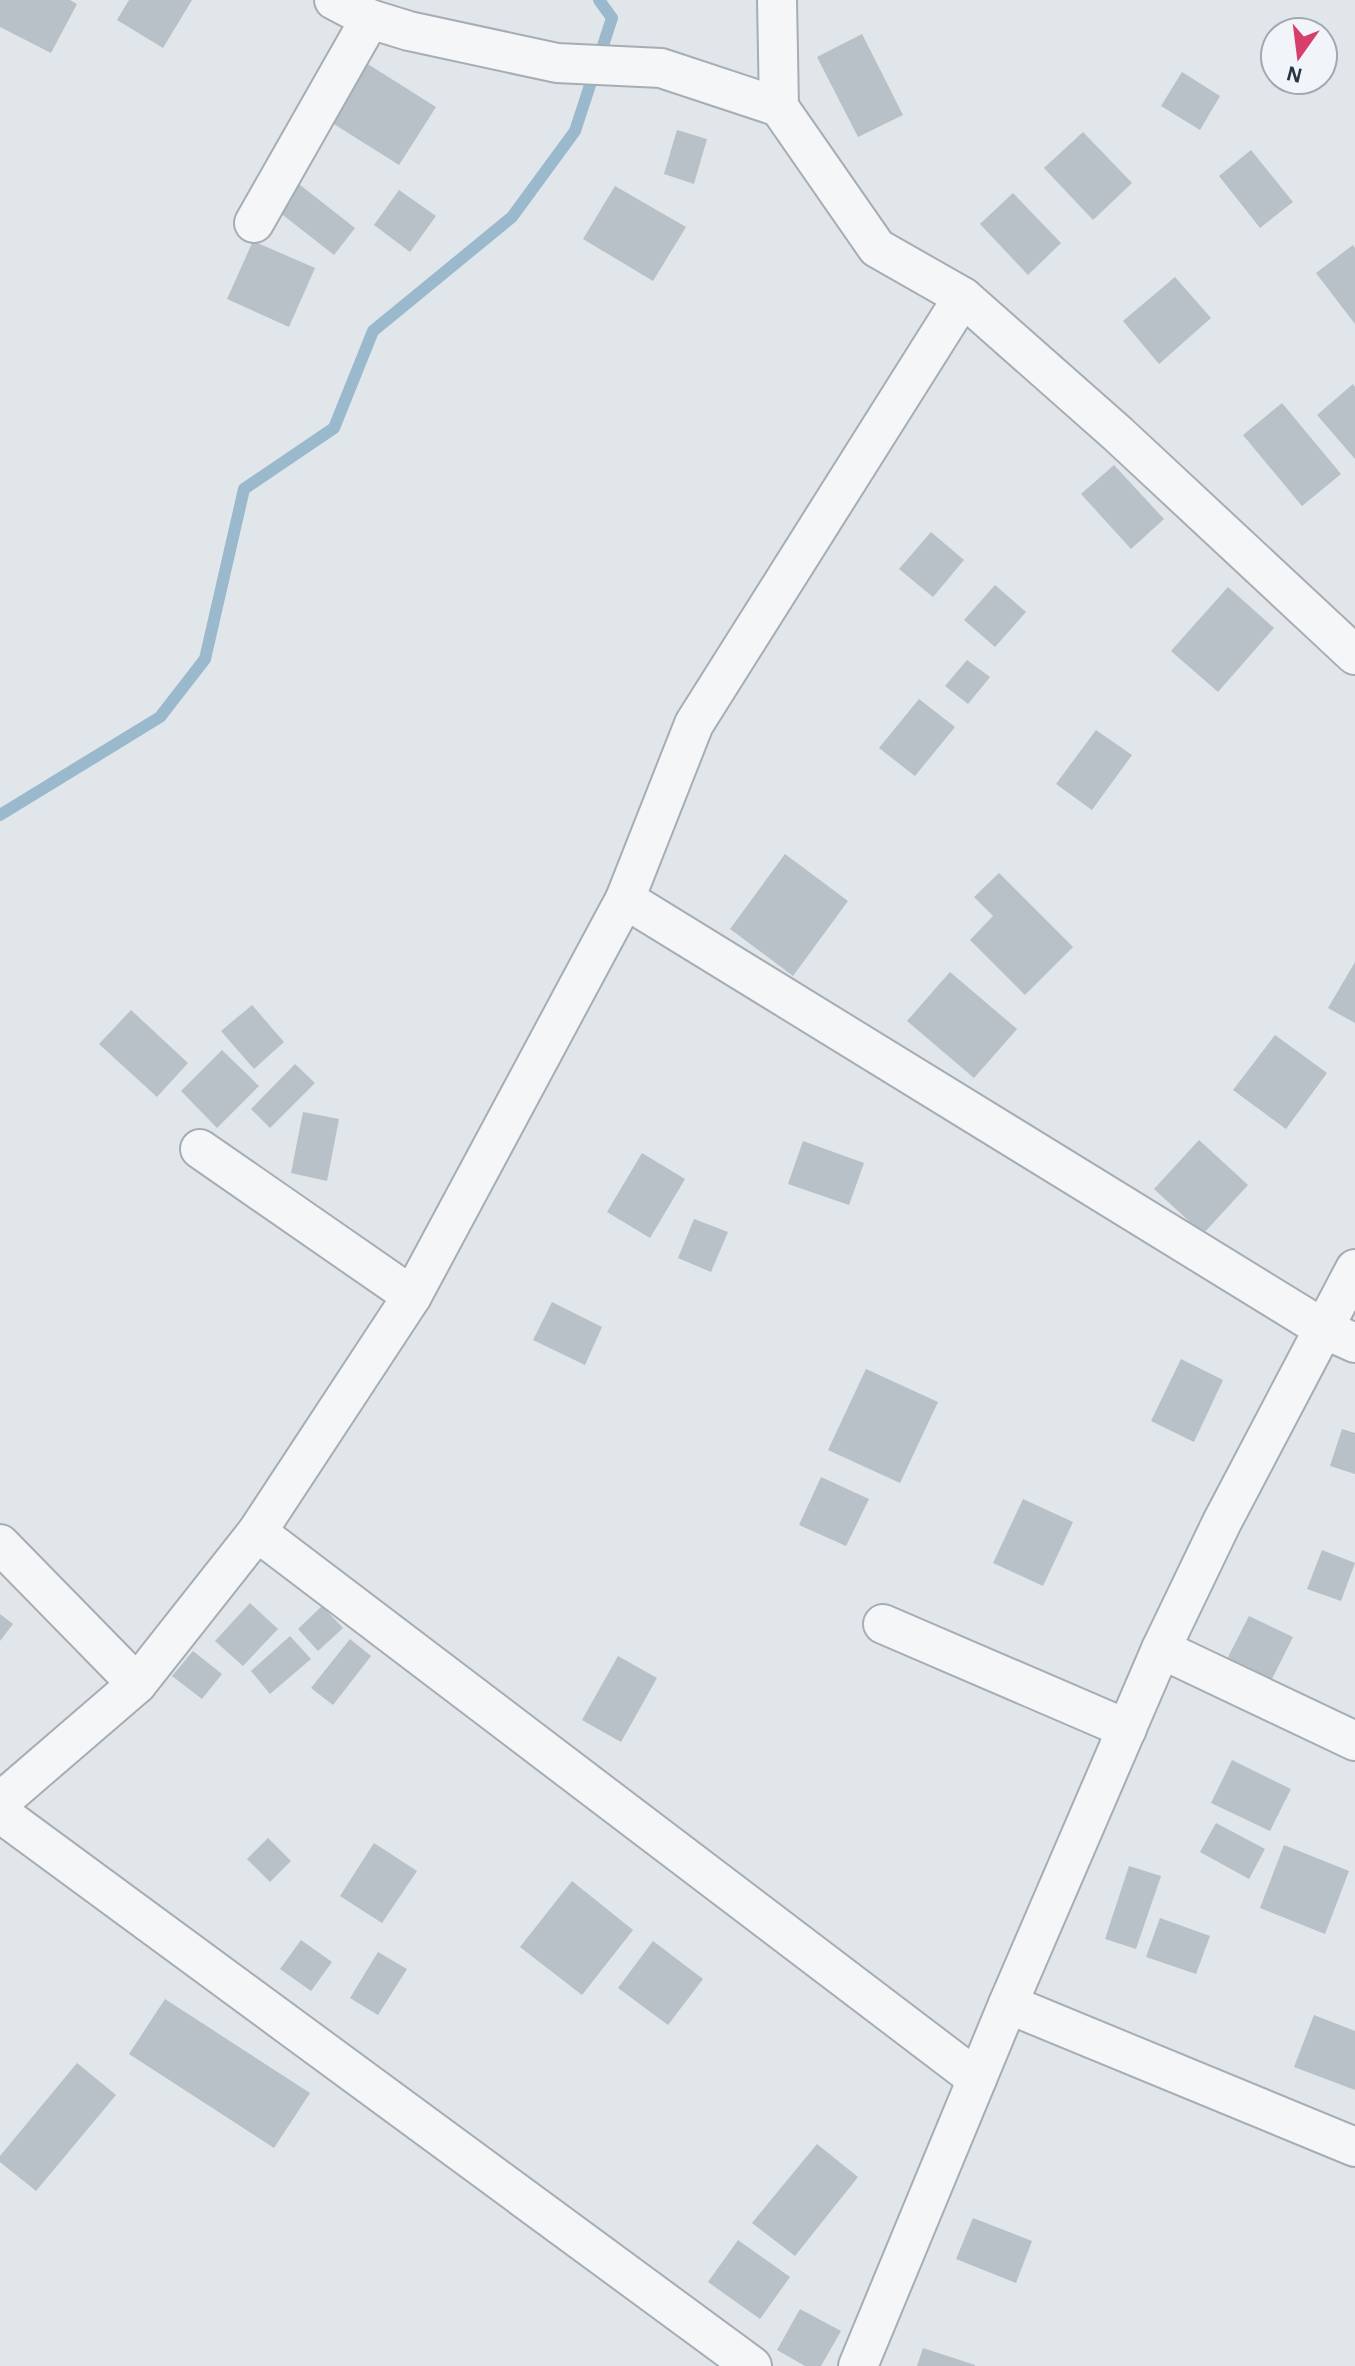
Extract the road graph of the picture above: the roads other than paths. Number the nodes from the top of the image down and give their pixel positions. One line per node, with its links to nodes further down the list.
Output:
1 (334, 0): 3 (street)
2 (777, 0): 4 (street)
3 (370, 19): 4 (street); 5 (street)
4 (779, 107): 6 (street)
5 (254, 223)
6 (963, 297): 7 (street); 8 (street)
7 (1355, 655)
8 (625, 899): 11 (street); 12 (street)
9 (200, 1149): 11 (street)
10 (1355, 1269): 12 (street)
11 (412, 1296): 13 (street)
12 (1339, 1336): 16 (street)
13 (257, 1532): 17 (street); 23 (street)
14 (0, 1544): 17 (street)
15 (883, 1624): 18 (street)
16 (1161, 1649): 18 (street); 19 (street)
17 (137, 1684): 20 (street)
18 (1127, 1729): 22 (street)
19 (1355, 1741)
20 (0, 1802)
21 (0, 1813): 25 (street)
22 (1008, 2004): 23 (street); 24 (street)
23 (977, 2079): 26 (street)
24 (1355, 2147)
25 (752, 2366)
26 (858, 2366)

